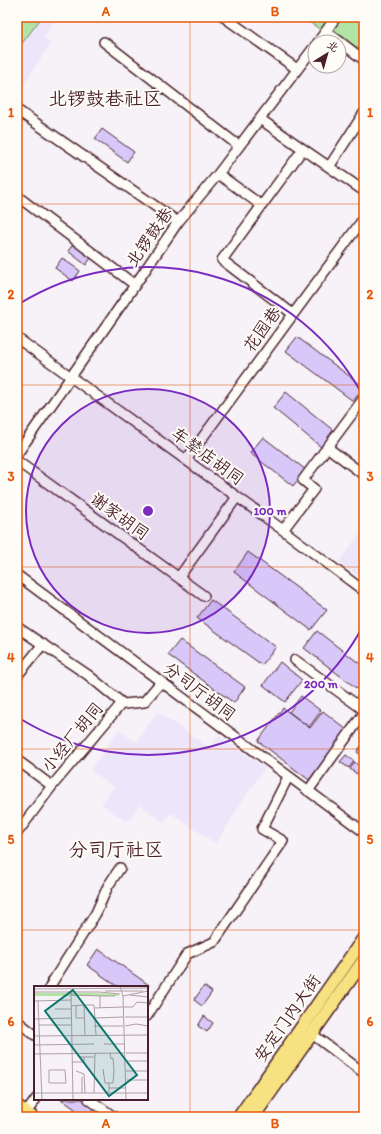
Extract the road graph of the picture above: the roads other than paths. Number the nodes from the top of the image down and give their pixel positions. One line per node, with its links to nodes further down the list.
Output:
1 (224, 17): 8 (street)
2 (336, 17): 3 (street)
3 (326, 31): 4 (street); 7 (street)
4 (324, 34)
5 (104, 42): 12 (street)
6 (307, 57): 8 (street, 北锣鼓巷)
7 (364, 60)
8 (297, 70): 11 (street, 北锣鼓巷)
9 (17, 110): 20 (street)
10 (364, 113): 14 (street)
11 (260, 119): 12 (street, 北锣鼓巷); 13 (street)
12 (239, 146): 15 (street, 北锣鼓巷)
13 (303, 149): 14 (street); 18 (street)
14 (329, 167): 16 (street)
15 (218, 174): 18 (street); 20 (street, 北锣鼓巷)
16 (364, 191)
17 (17, 196): 21 (street)
18 (261, 205): 22 (street)
19 (364, 218): 22 (street, 花园巷)
20 (178, 222): 21 (street, 北锣鼓巷)
21 (135, 285): 24 (street, 北锣鼓巷)
22 (293, 314): 28 (street, 花园巷)
23 (17, 338): 24 (street, 车辇店胡同)
24 (71, 377): 27 (street, 北锣鼓巷); 28 (street, 车辇店胡同)
25 (364, 398): 26 (street)
26 (327, 447): 30 (street); 32 (street)
27 (17, 454)
28 (186, 460): 31 (street, 车辇店胡同)
29 (17, 462): 34 (street, 谢家胡同)
30 (364, 475)
31 (238, 497): 32 (street, 车辇店胡同); 34 (street)
32 (283, 530): 35 (street, 车辇店胡同)
33 (17, 575): 41 (street, 分司厅胡同)
34 (179, 577): 36 (street, 谢家胡同)
35 (364, 591)
36 (204, 596)
37 (17, 627): 38 (street)
38 (43, 644): 40 (street); 42 (street)
39 (294, 660): 43 (street)
40 (17, 676)
41 (161, 682): 42 (street, 小经厂胡同); 45 (street, 分司厅胡同)
42 (122, 703): 46 (street, 小经厂胡同)
43 (364, 712): 47 (street)
44 (17, 760): 46 (street)
45 (288, 777): 47 (street, 分司厅胡同); 54 (street)
46 (52, 786): 49 (street, 小经厂胡同)
47 (308, 791): 48 (street, 分司厅胡同)
48 (364, 832)
49 (17, 833)
50 (120, 868): 53 (street)
51 (364, 938): 64 (main road, 安定门内大街)
52 (364, 960): 57 (main road, 安定门内大街)
53 (50, 986)
54 (148, 1014)
55 (17, 1021): 56 (street)
56 (34, 1034)
57 (312, 1034): 58 (street); 62 (main road, 安定门内大街)
58 (364, 1073)
59 (35, 1100): 61 (street)
60 (90, 1100): 63 (street)
61 (25, 1112)
62 (257, 1116)
63 (114, 1117)
64 (239, 1117)

